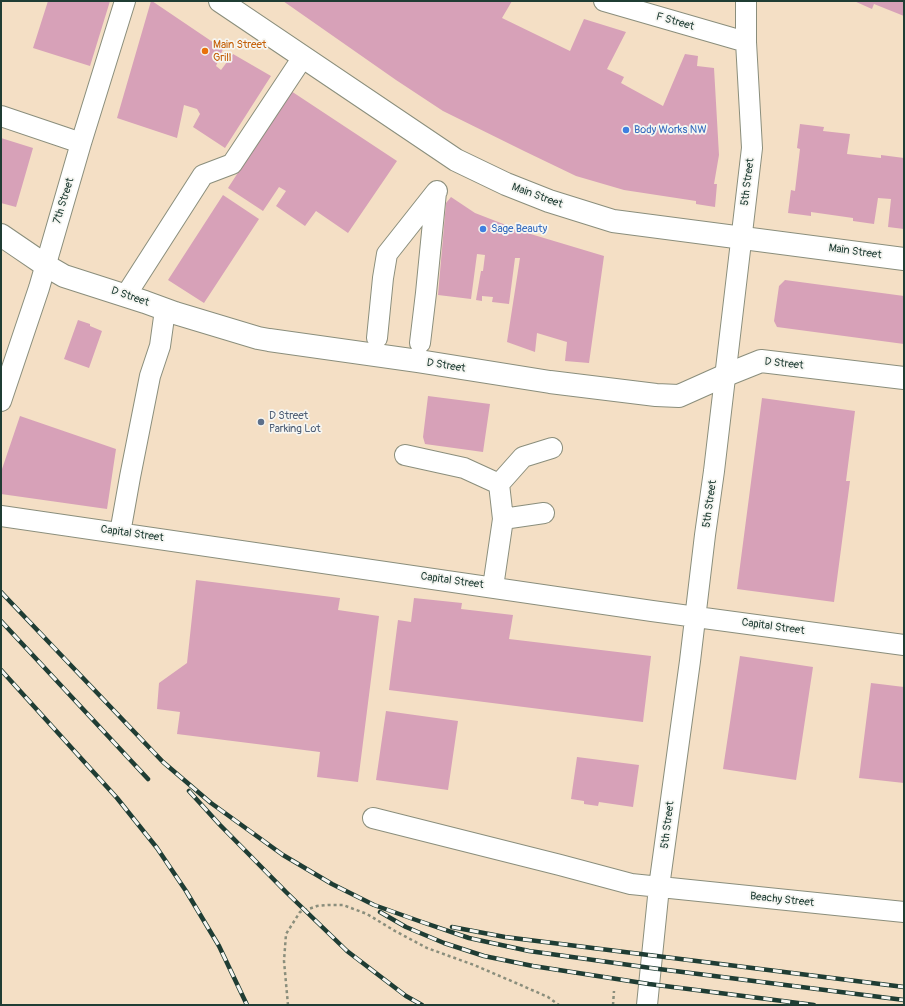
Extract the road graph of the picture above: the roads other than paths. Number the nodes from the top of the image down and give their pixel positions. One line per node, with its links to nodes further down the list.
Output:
1 (125, 1): 8 (street, 7th Street)
2 (220, 1): 6 (main road, Main Street)
3 (604, 1): 5 (street, F Street)
4 (746, 1): 5 (street, 5th Street)
5 (746, 42): 10 (street, 5th Street)
6 (303, 57): 10 (main road, Main Street); 13 (street)
7 (1, 116): 8 (street)
8 (81, 143): 12 (street, 7th Street)
9 (1, 235): 12 (main road, D Street)
10 (742, 237): 11 (main road, Main Street); 17 (street, 5th Street)
11 (904, 259)
12 (45, 265): 13 (main road, D Street); 19 (street, 7th Street)
13 (126, 295): 14 (main road, D Street)
14 (165, 310): 17 (main road, D Street); 26 (street)
15 (377, 338): 16 (street)
16 (420, 343)
17 (726, 374): 18 (main road, D Street); 28 (street, 5th Street)
18 (904, 378)
19 (1, 401)
20 (552, 448): 22 (street)
21 (405, 455): 22 (street)
22 (499, 484): 25 (street)
23 (544, 513): 25 (street)
24 (1, 516): 26 (street, Capital Street)
25 (503, 519): 27 (street)
26 (120, 533): 27 (street, Capital Street)
27 (493, 587): 28 (street, Capital Street)
28 (696, 617): 29 (street, Capital Street); 31 (street, 5th Street)
29 (904, 645)
30 (373, 818): 31 (street, Beachy Street)
31 (659, 887): 32 (street, Beachy Street); 33 (street, 5th Street)
32 (904, 912)
33 (647, 1005)

